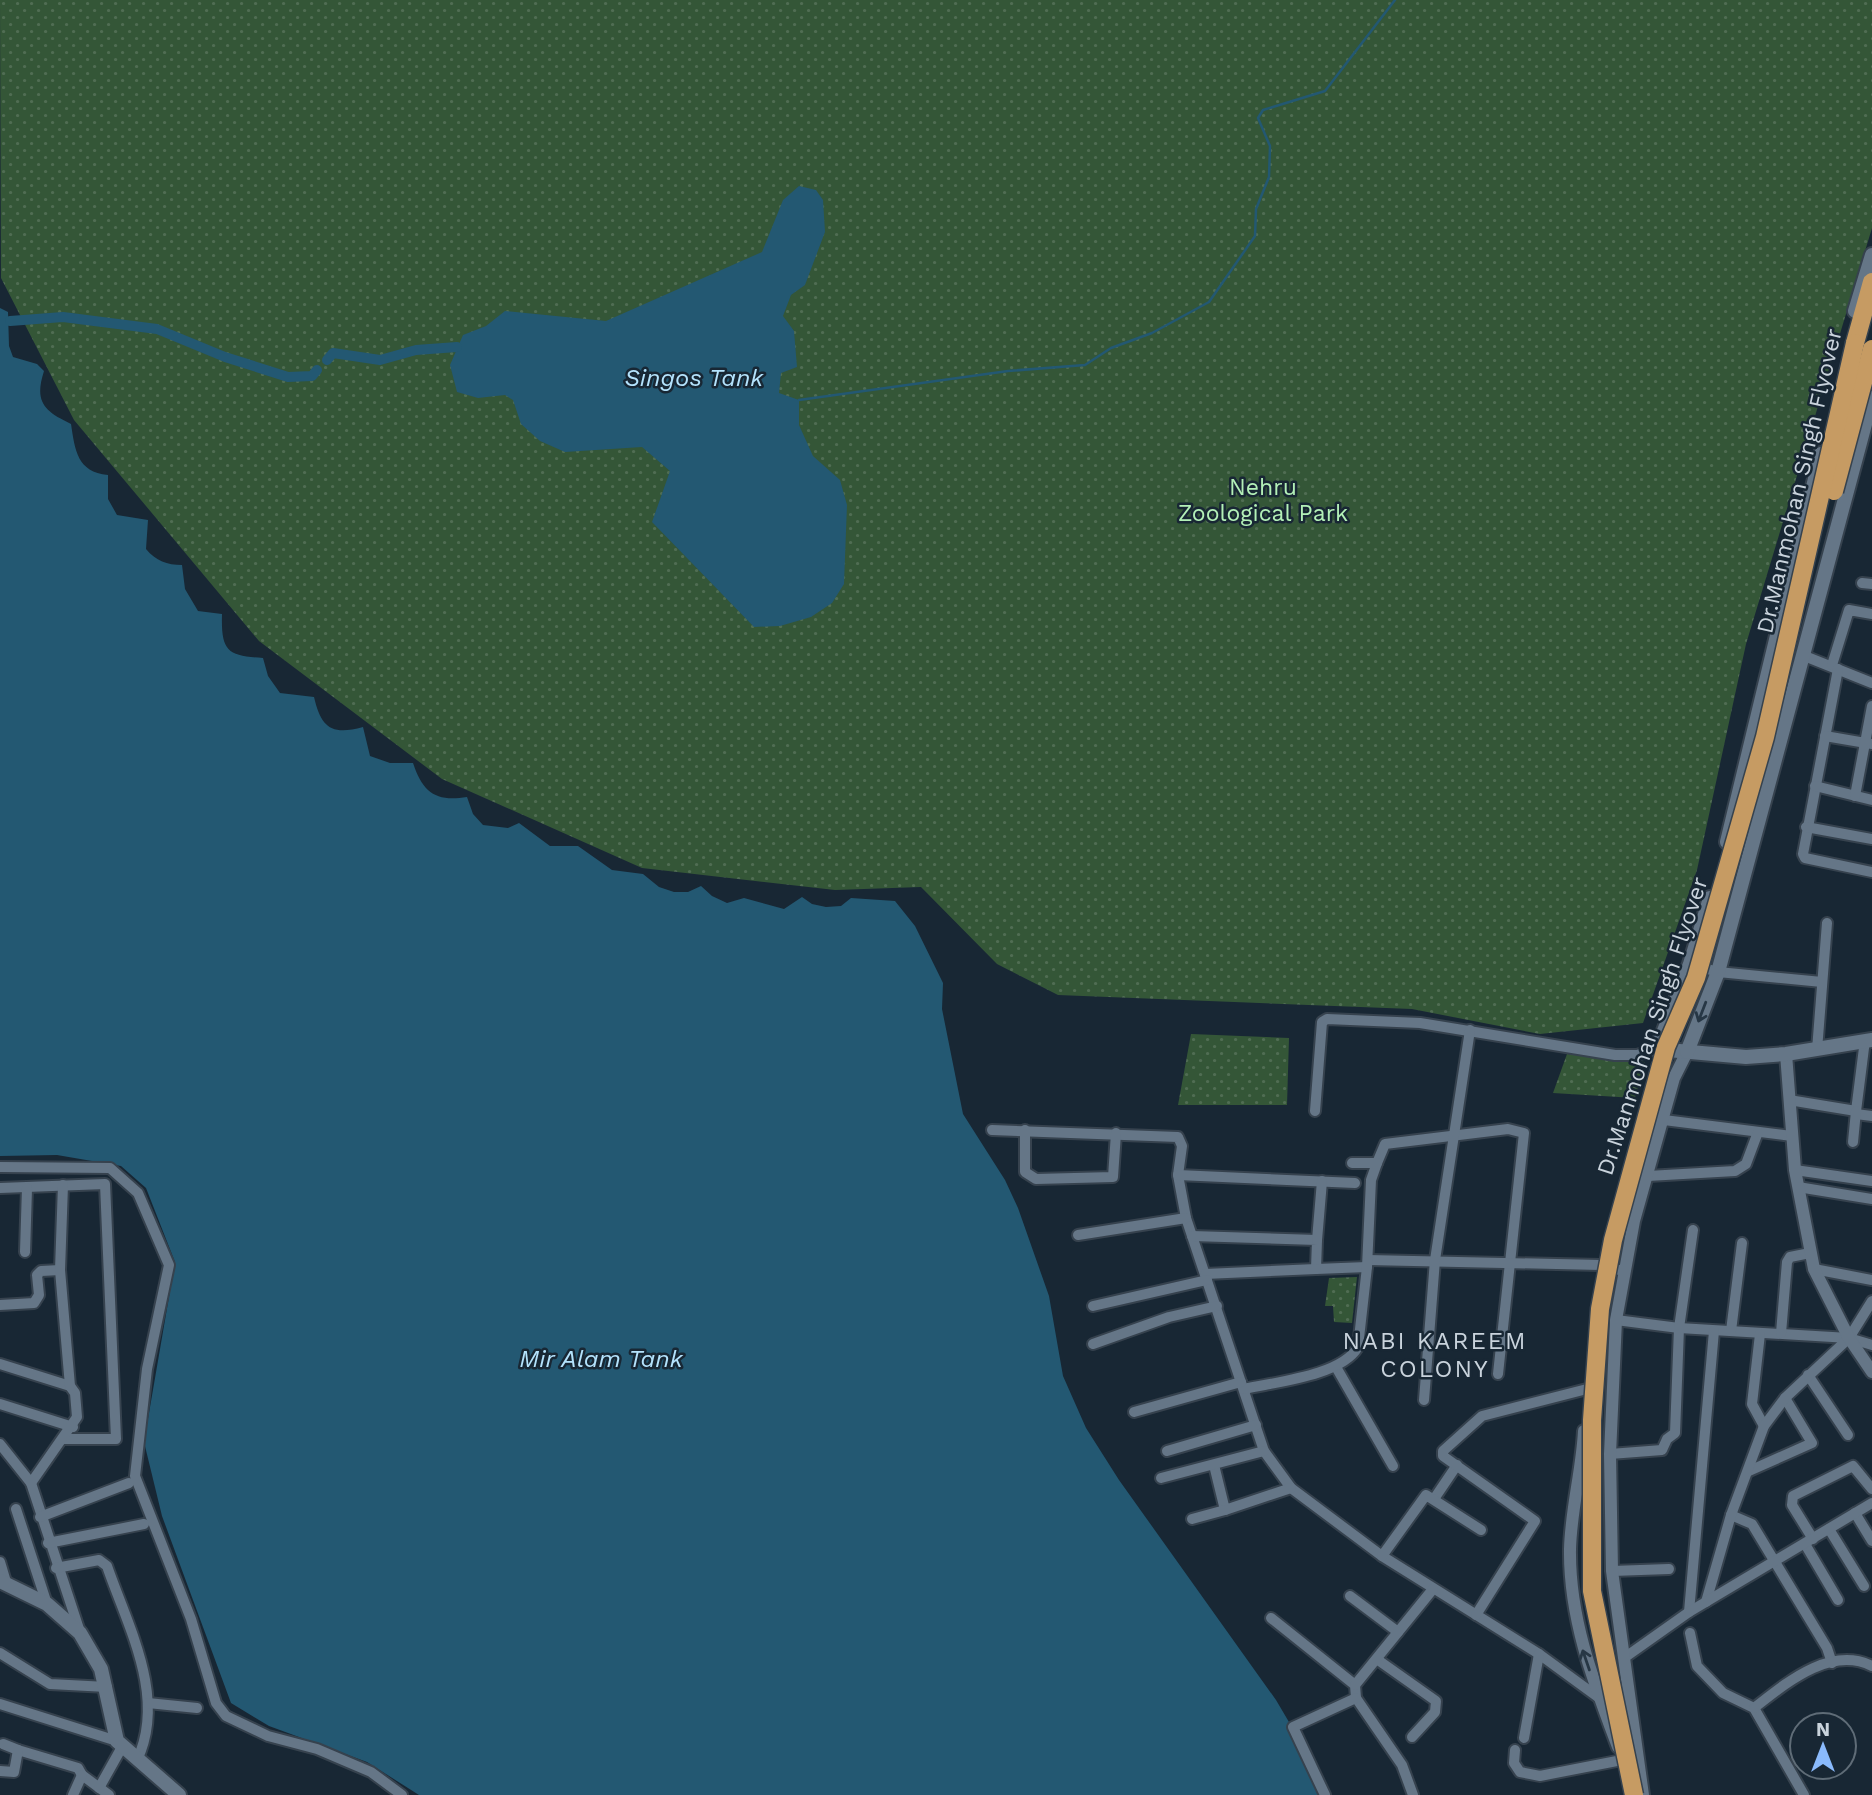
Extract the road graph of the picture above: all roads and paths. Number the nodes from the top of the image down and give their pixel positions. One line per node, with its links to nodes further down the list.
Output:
1 (1872, 255): 5 (main road)
2 (1872, 282): 3 (highway, Dr.Manmohan Singh Flyover)
3 (1864, 346): 184 (highway, Dr.Manmohan Singh Flyover, bridge); 185 (highway, Dr.Manmohan Singh Flyover, bridge)
4 (1872, 398): 6 (main road)
5 (1789, 585): 6 (main road); 21 (main road)
6 (1819, 588): 8 (main road)
7 (1872, 614): 9 (street)
8 (1802, 655): 9 (street); 22 (main road)
9 (1835, 667): 10 (street); 12 (street)
10 (1872, 683)
11 (1872, 706): 13 (street)
12 (1825, 736): 13 (street); 14 (street)
13 (1868, 743): 15 (street)
14 (1815, 786): 15 (street); 17 (street)
15 (1855, 796): 16 (street)
16 (1872, 800)
17 (1806, 827): 18 (street); 19 (street)
18 (1872, 839)
19 (1872, 872)
20 (1827, 923): 23 (street)
21 (1690, 964): 22 (street); 26 (main road)
22 (1718, 972): 23 (street); 28 (main road, one-way to 28)
23 (1822, 982): 27 (street)
24 (1470, 1030): 26 (street); 33 (street); 41 (street)
25 (1868, 1040): 27 (main road); 30 (street)
26 (1657, 1049): 28 (main road); 69 (street)
27 (1817, 1050): 29 (main road)
28 (1687, 1052): 29 (main road); 36 (street)
29 (1786, 1054): 32 (street)
30 (1860, 1084): 31 (street); 34 (street)
31 (1872, 1085)
32 (1790, 1100): 34 (street); 42 (street)
33 (1315, 1111)
34 (1856, 1112): 35 (street); 43 (street)
35 (1872, 1116)
36 (1664, 1120): 39 (street); 49 (street)
37 (992, 1130): 38 (street)
38 (1025, 1130): 40 (street); 40 (street)
39 (1758, 1132): 42 (street); 49 (street)
40 (1116, 1133): 48 (street)
41 (1454, 1136): 45 (street); 66 (street); 67 (street)
42 (1792, 1136): 47 (street)
43 (1853, 1142)
44 (1352, 1163): 45 (street)
45 (1377, 1163): 68 (street)
46 (0, 1167): 181 (street)
47 (1795, 1170): 51 (street); 54 (street)
48 (1178, 1175): 50 (street); 58 (street)
49 (1648, 1176): 73 (street)
50 (1322, 1181): 52 (street); 62 (street)
51 (1872, 1181)
52 (1355, 1183)
53 (63, 1185): 56 (street); 72 (street); 105 (street)
54 (1798, 1187): 57 (street); 65 (street)
55 (0, 1188): 56 (street)
56 (27, 1188): 64 (street)
57 (1872, 1199)
58 (1186, 1219): 60 (street); 61 (street)
59 (1693, 1230): 81 (street)
60 (1078, 1235)
61 (1192, 1237): 62 (street); 74 (street)
62 (1317, 1240): 70 (street)
63 (1742, 1243): 83 (street)
64 (25, 1252)
65 (1810, 1253): 71 (street); 84 (street)
66 (1436, 1260): 67 (street); 68 (street); 98 (street)
67 (1511, 1262): 69 (street); 92 (street)
68 (1368, 1263): 70 (street); 90 (street)
69 (1601, 1265): 73 (street); 96 (street)
70 (1316, 1269): 74 (street)
71 (1814, 1269): 75 (street); 86 (street)
72 (60, 1270): 77 (street); 95 (street)
73 (1623, 1271): 80 (street)
74 (1206, 1277): 78 (street); 79 (street)
75 (1872, 1280)
76 (1872, 1301): 86 (street)
77 (0, 1305)
78 (1093, 1306)
79 (1217, 1306): 87 (street); 94 (street)
80 (1616, 1320): 81 (street); 109 (street)
81 (1679, 1328): 82 (street); 109 (street)
82 (1714, 1331): 83 (street); 146 (street)
83 (1731, 1331): 85 (street)
84 (1781, 1333): 85 (street); 86 (street)
85 (1760, 1334): 102 (street)
86 (1849, 1338): 88 (street); 91 (street); 93 (street)
87 (1093, 1344)
88 (1872, 1345)
89 (0, 1364): 95 (street)
90 (1336, 1367): 94 (street); 112 (street)
91 (1872, 1372)
92 (1498, 1374)
93 (1808, 1375): 97 (street); 104 (street)
94 (1242, 1385): 100 (street); 101 (street)
95 (70, 1386): 103 (street)
96 (1587, 1389): 111 (street); 162 (street, one-way to 96)
97 (1784, 1398): 102 (street); 113 (street)
98 (1424, 1400)
99 (0, 1404): 103 (street)
100 (1134, 1412)
101 (1256, 1425): 107 (street); 108 (street)
102 (1764, 1426): 113 (street)
103 (73, 1427): 105 (street)
104 (1848, 1435)
105 (64, 1439): 115 (street)
106 (0, 1444): 115 (street)
107 (1167, 1451)
108 (1264, 1451): 110 (street); 117 (street)
109 (1610, 1454): 138 (street)
110 (1214, 1465): 114 (street); 122 (street)
111 (1457, 1465): 119 (street); 147 (street)
112 (1393, 1466)
113 (1749, 1471): 124 (street)
114 (1161, 1478)
115 (31, 1483): 125 (street)
116 (129, 1483): 125 (street)
117 (1291, 1488): 122 (street); 133 (street)
118 (1872, 1489): 130 (street)
119 (1434, 1499): 129 (street); 133 (street)
120 (1872, 1503): 123 (street)
121 (16, 1509): 145 (street)
122 (1225, 1510): 126 (street)
123 (1856, 1513): 128 (street); 131 (street)
124 (1731, 1515): 135 (street); 144 (street)
125 (40, 1517): 132 (street)
126 (1192, 1519)
127 (144, 1524): 132 (street)
128 (1829, 1529): 130 (street); 140 (street)
129 (1481, 1530)
130 (1809, 1541): 135 (street); 143 (street)
131 (1872, 1541)
132 (48, 1543): 136 (street)
133 (1382, 1556): 141 (street)
134 (0, 1562): 139 (street)
135 (1775, 1562): 144 (street); 156 (street)
136 (57, 1568): 150 (street); 163 (street)
137 (1668, 1569): 138 (street)
138 (1612, 1571): 154 (street)
139 (3, 1582): 145 (main road)
140 (1864, 1587)
141 (1433, 1589): 147 (street); 149 (street)
142 (1350, 1596): 149 (street)
143 (1838, 1600)
144 (1706, 1602): 146 (street)
145 (47, 1604): 150 (main road)
146 (1689, 1612): 154 (street)
147 (1476, 1615): 153 (street)
148 (1271, 1618): 158 (street)
149 (1398, 1632): 155 (street)
150 (80, 1633): 159 (main road)
151 (1690, 1633): 166 (street)
152 (0, 1653): 159 (street)
153 (1539, 1654): 162 (street); 168 (street)
154 (1624, 1658): 160 (street)
155 (1378, 1660): 158 (street); 167 (street)
156 (1832, 1663): 157 (street); 166 (street)
157 (1872, 1666)
158 (1355, 1685): 161 (street)
159 (107, 1686): 170 (main road)
160 (1632, 1697): 162 (street); 185 (street)
161 (1356, 1698): 182 (street); 183 (street)
162 (1600, 1700): 174 (street)
163 (148, 1703): 165 (street); 173 (street)
164 (0, 1704): 170 (street)
165 (197, 1708)
166 (1754, 1708): 186 (street)
167 (1412, 1737)
168 (1524, 1738)
169 (3, 1744): 171 (street)
170 (120, 1744): 173 (main road); 177 (street)
171 (18, 1750): 175 (street); 176 (street)
172 (1515, 1750): 174 (street)
173 (138, 1760): 180 (main road)
174 (1622, 1760): 184 (street)
175 (0, 1771)
176 (82, 1775): 177 (street); 178 (street)
177 (99, 1788): 179 (street)
178 (73, 1795)
179 (109, 1795)
180 (179, 1795)
181 (402, 1795)
182 (1325, 1795)
183 (1413, 1795)
184 (1632, 1795)
185 (1641, 1795)
186 (1804, 1795)

